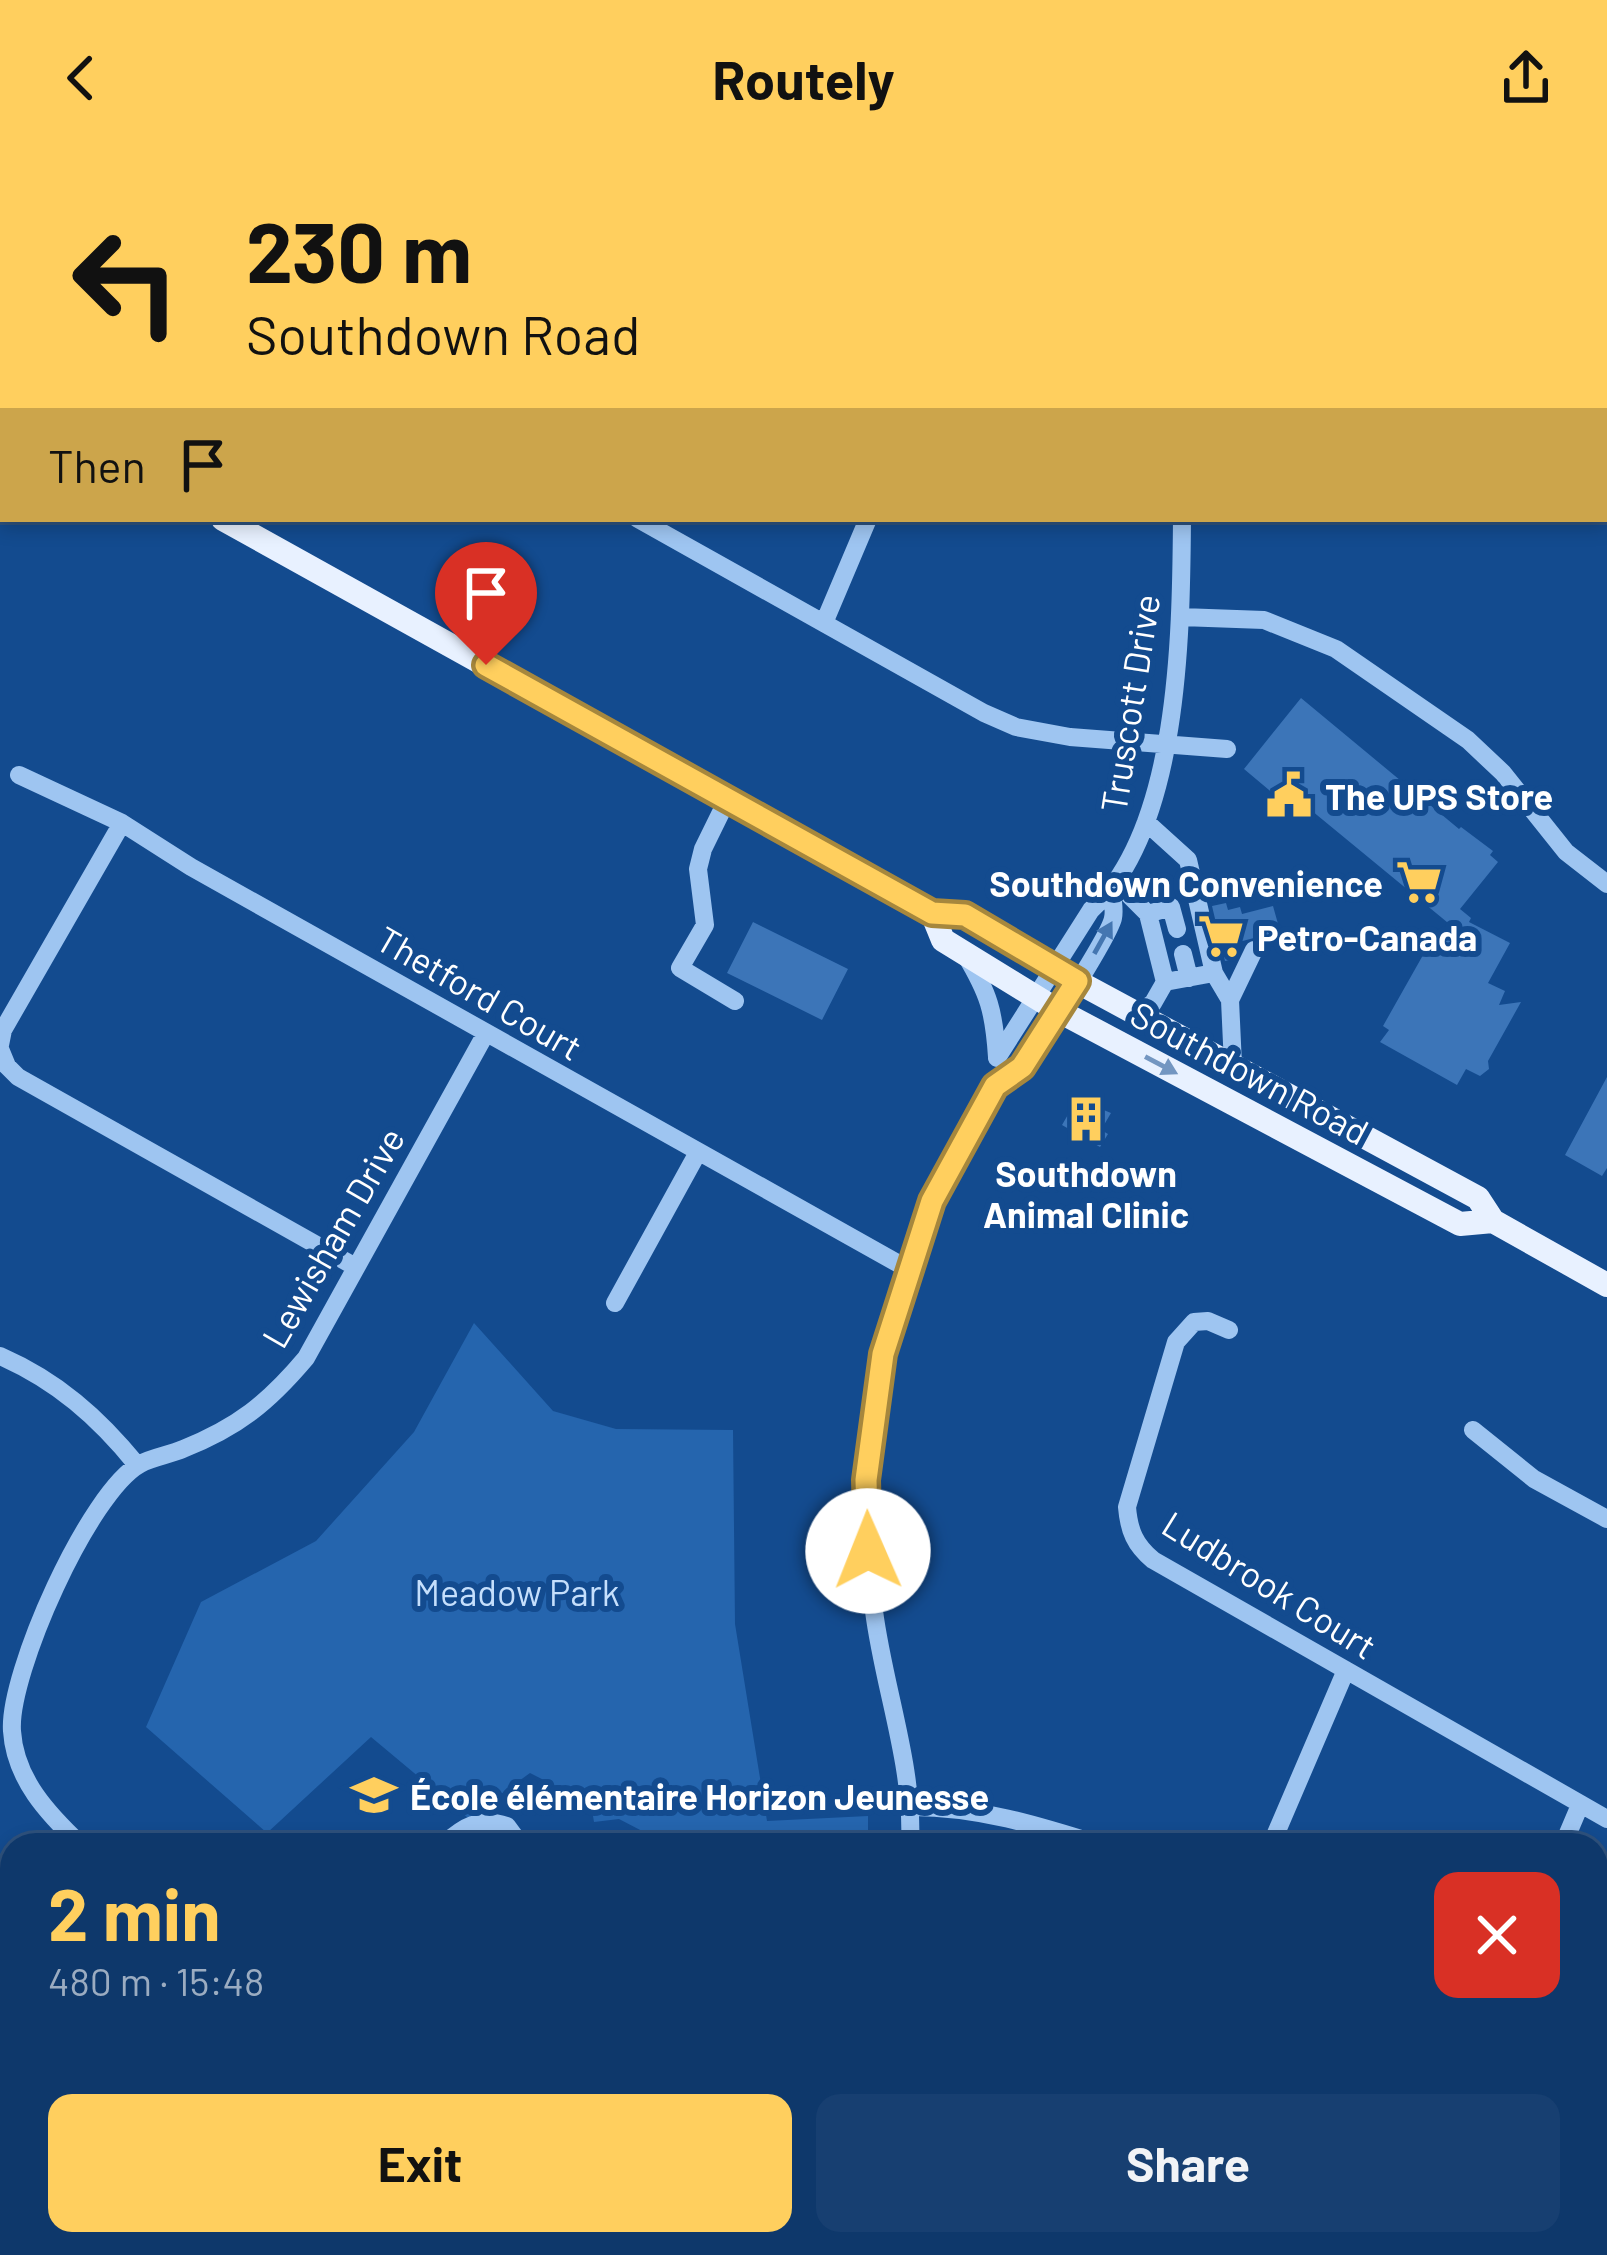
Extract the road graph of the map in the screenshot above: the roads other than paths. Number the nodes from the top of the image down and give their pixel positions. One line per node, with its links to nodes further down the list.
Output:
1 (228, 522): 10 (main road, Southdown Road)
2 (643, 522): 6 (street)
3 (867, 522): 6 (street)
4 (1182, 522): 5 (street, Truscott Drive)
5 (1181, 617): 7 (street, Truscott Drive); 13 (street)
6 (824, 623): 7 (street)
7 (1164, 745): 8 (street); 11 (street, Truscott Drive)
8 (1228, 749)
9 (19, 775): 12 (street, Thetford Court)
10 (728, 798): 17 (main road, Southdown Road); 30 (street)
11 (1147, 822): 14 (street, Truscott Drive); 15 (street)
12 (122, 823): 33 (street, Thetford Court); 34 (street)
13 (1607, 884)
14 (1114, 886): 18 (street); 23 (street, Truscott Drive); 26 (street, Truscott Drive, one-way to 14)
15 (1198, 901): 16 (street); 24 (street)
16 (1171, 908): 18 (street); 19 (street)
17 (932, 913): 21 (main road, Southdown Road); 23 (main road, Southdown Road)
18 (1148, 914): 27 (street)
19 (1177, 928)
20 (1254, 950): 29 (street)
21 (964, 953): 28 (main road, Southdown Road); 35 (street)
22 (1183, 954): 25 (street)
23 (1052, 968): 26 (main road, Southdown Road); 28 (street, Truscott Drive)
24 (1214, 974): 25 (street); 29 (street)
25 (1189, 978): 27 (street)
26 (1077, 981): 31 (street, Truscott Drive); 32 (main road, Southdown Road)
27 (1165, 982): 32 (street)
28 (1034, 996): 31 (main road, Southdown Road); 35 (street, Truscott Drive)
29 (1229, 1000): 36 (street)
30 (735, 1001)
31 (1057, 1010): 37 (street, Truscott Drive); 39 (main road, Southdown Road, one-way to 39)
32 (1138, 1013): 36 (main road, Southdown Road)
33 (486, 1033): 38 (street, Thetford Court); 40 (street, Lewisham Drive)
34 (0, 1047): 40 (street)
35 (997, 1058): 37 (street, Truscott Drive)
36 (1233, 1065): 39 (main road, Southdown Road)
37 (995, 1086): 41 (street, Truscott Drive)
38 (697, 1154): 41 (street, Thetford Court); 43 (street)
39 (1493, 1222): 42 (main road, Southdown Road)
40 (354, 1266): 47 (street, Lewisham Drive)
41 (908, 1269): 52 (street, Truscott Drive)
42 (1607, 1285)
43 (615, 1303)
44 (1229, 1330): 49 (street, Ludbrook Court)
45 (0, 1356): 47 (street)
46 (1473, 1430): 48 (street)
47 (137, 1465): 50 (street)
48 (1607, 1519)
49 (1346, 1670): 51 (street, Ludbrook Court); 59 (street)
50 (6, 1734): 54 (street)
51 (1580, 1805): 53 (street, Ludbrook Court); 60 (street)
52 (912, 1807): 57 (street, Truscott Drive); 58 (street)
53 (1607, 1819)
54 (70, 1833)
55 (456, 1833): 56 (street)
56 (512, 1833)
57 (911, 1833)
58 (1061, 1833)
59 (1276, 1833)
60 (1568, 1833)

